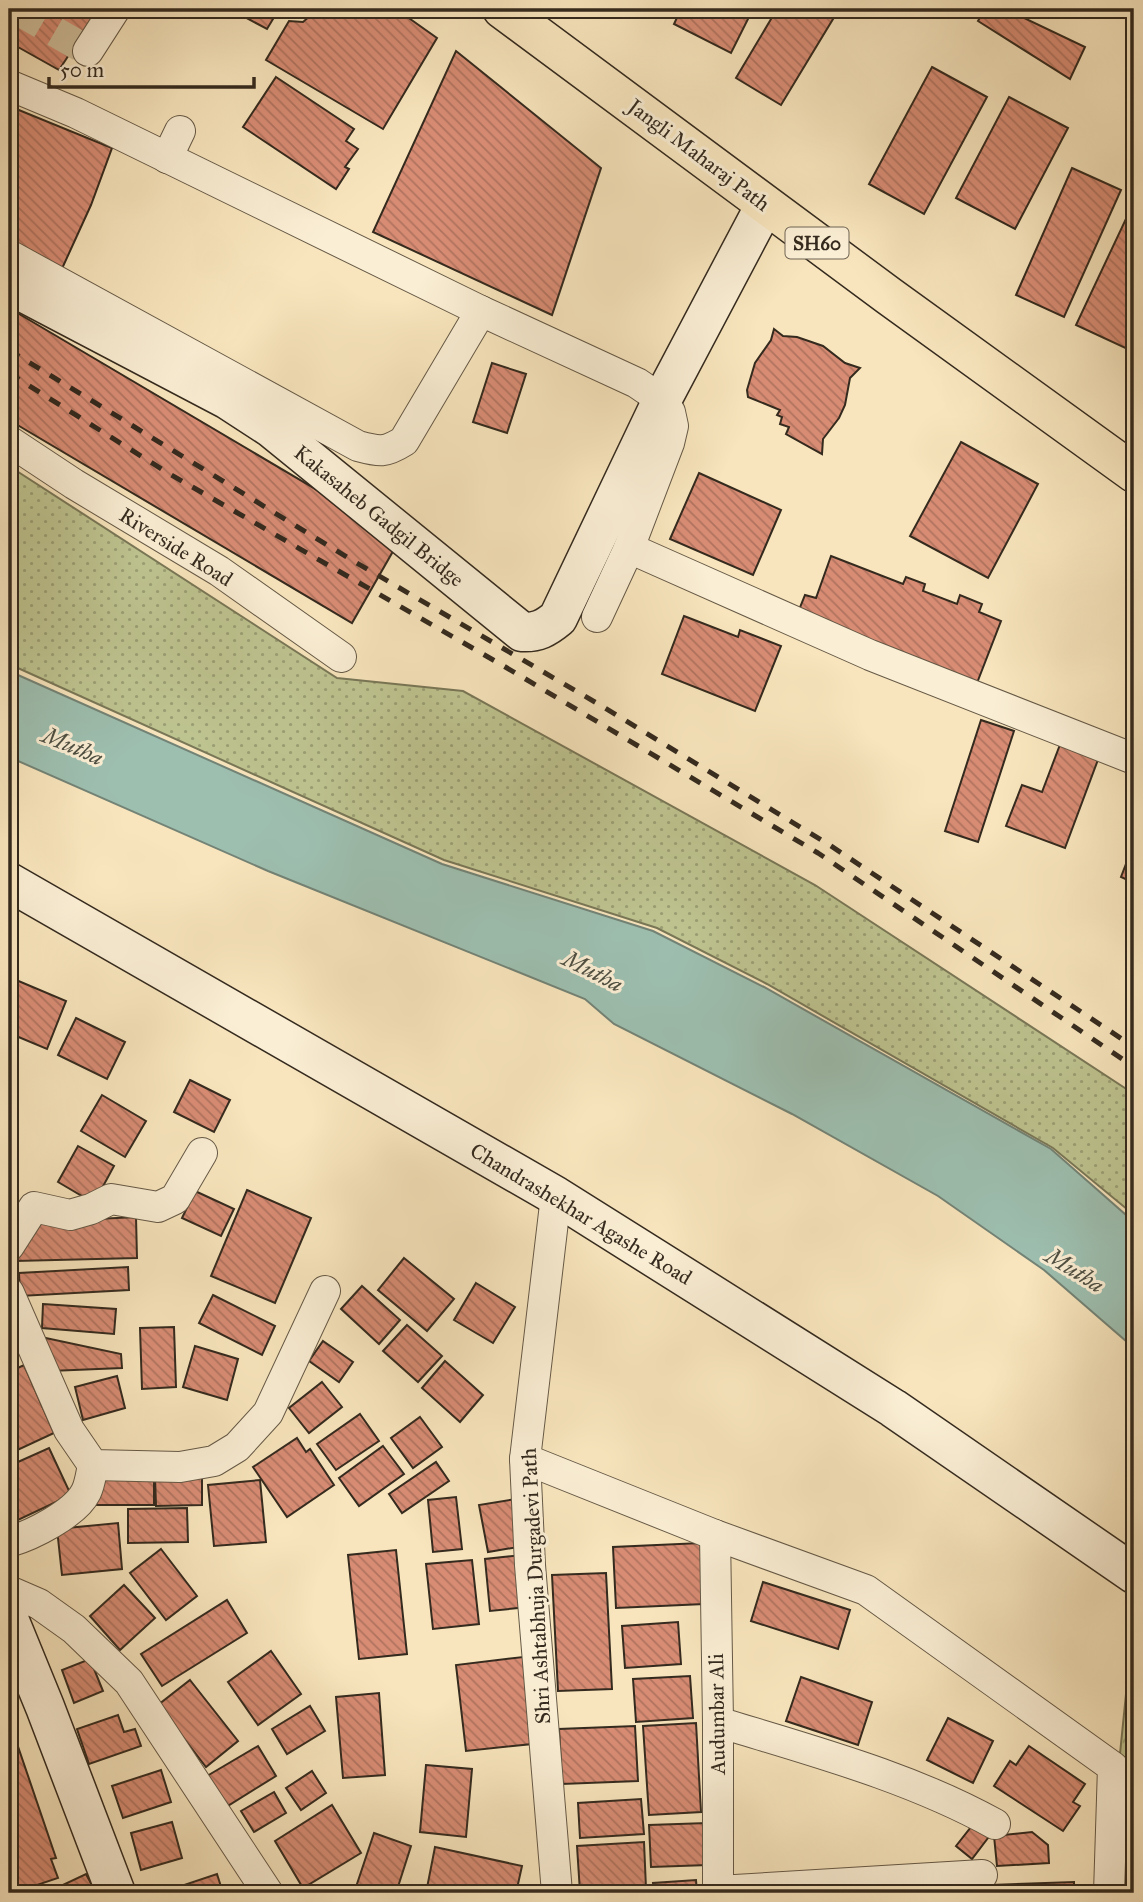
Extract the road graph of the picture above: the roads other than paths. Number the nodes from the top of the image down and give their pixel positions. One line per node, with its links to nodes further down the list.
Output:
1 (115, 9): 3 (street)
2 (502, 9): 7 (main road, Jangli Maharaj Path / SH60)
3 (88, 51)
4 (9, 85): 6 (street)
5 (180, 131): 6 (street)
6 (167, 158): 10 (street)
7 (765, 205): 11 (street); 13 (main road, Jangli Maharaj Path / SH60)
8 (9, 255): 10 (street)
9 (9, 285): 11 (street, Kakasaheb Gadgil Bridge)
10 (481, 311): 11 (street)
11 (656, 413): 14 (street)
12 (9, 440): 16 (street, Riverside Road)
13 (1134, 473)
14 (629, 548): 15 (street); 17 (street)
15 (597, 617)
16 (341, 657)
17 (1134, 759)
18 (9, 882): 20 (street, Chandrashekhar Agashe Road)
19 (202, 1153): 21 (street)
20 (556, 1196): 24 (street, Shri Ashtabhuja Durgadevi Path); 28 (street, Chandrashekhar Agashe Road)
21 (9, 1246)
22 (325, 1291): 25 (street)
23 (9, 1293): 25 (street)
24 (525, 1459): 26 (street); 37 (street, Shri Ashtabhuja Durgadevi Path)
25 (93, 1465): 27 (street)
26 (715, 1535): 31 (street, Audumbar Ali); 38 (street)
27 (9, 1542)
28 (1134, 1574)
29 (9, 1591): 36 (street)
30 (9, 1619): 35 (street)
31 (718, 1722): 32 (street); 34 (street, Audumbar Ali)
32 (995, 1824)
33 (982, 1874): 34 (street)
34 (718, 1892)
35 (116, 1893)
36 (268, 1893)
37 (557, 1893)
38 (1109, 1893)

